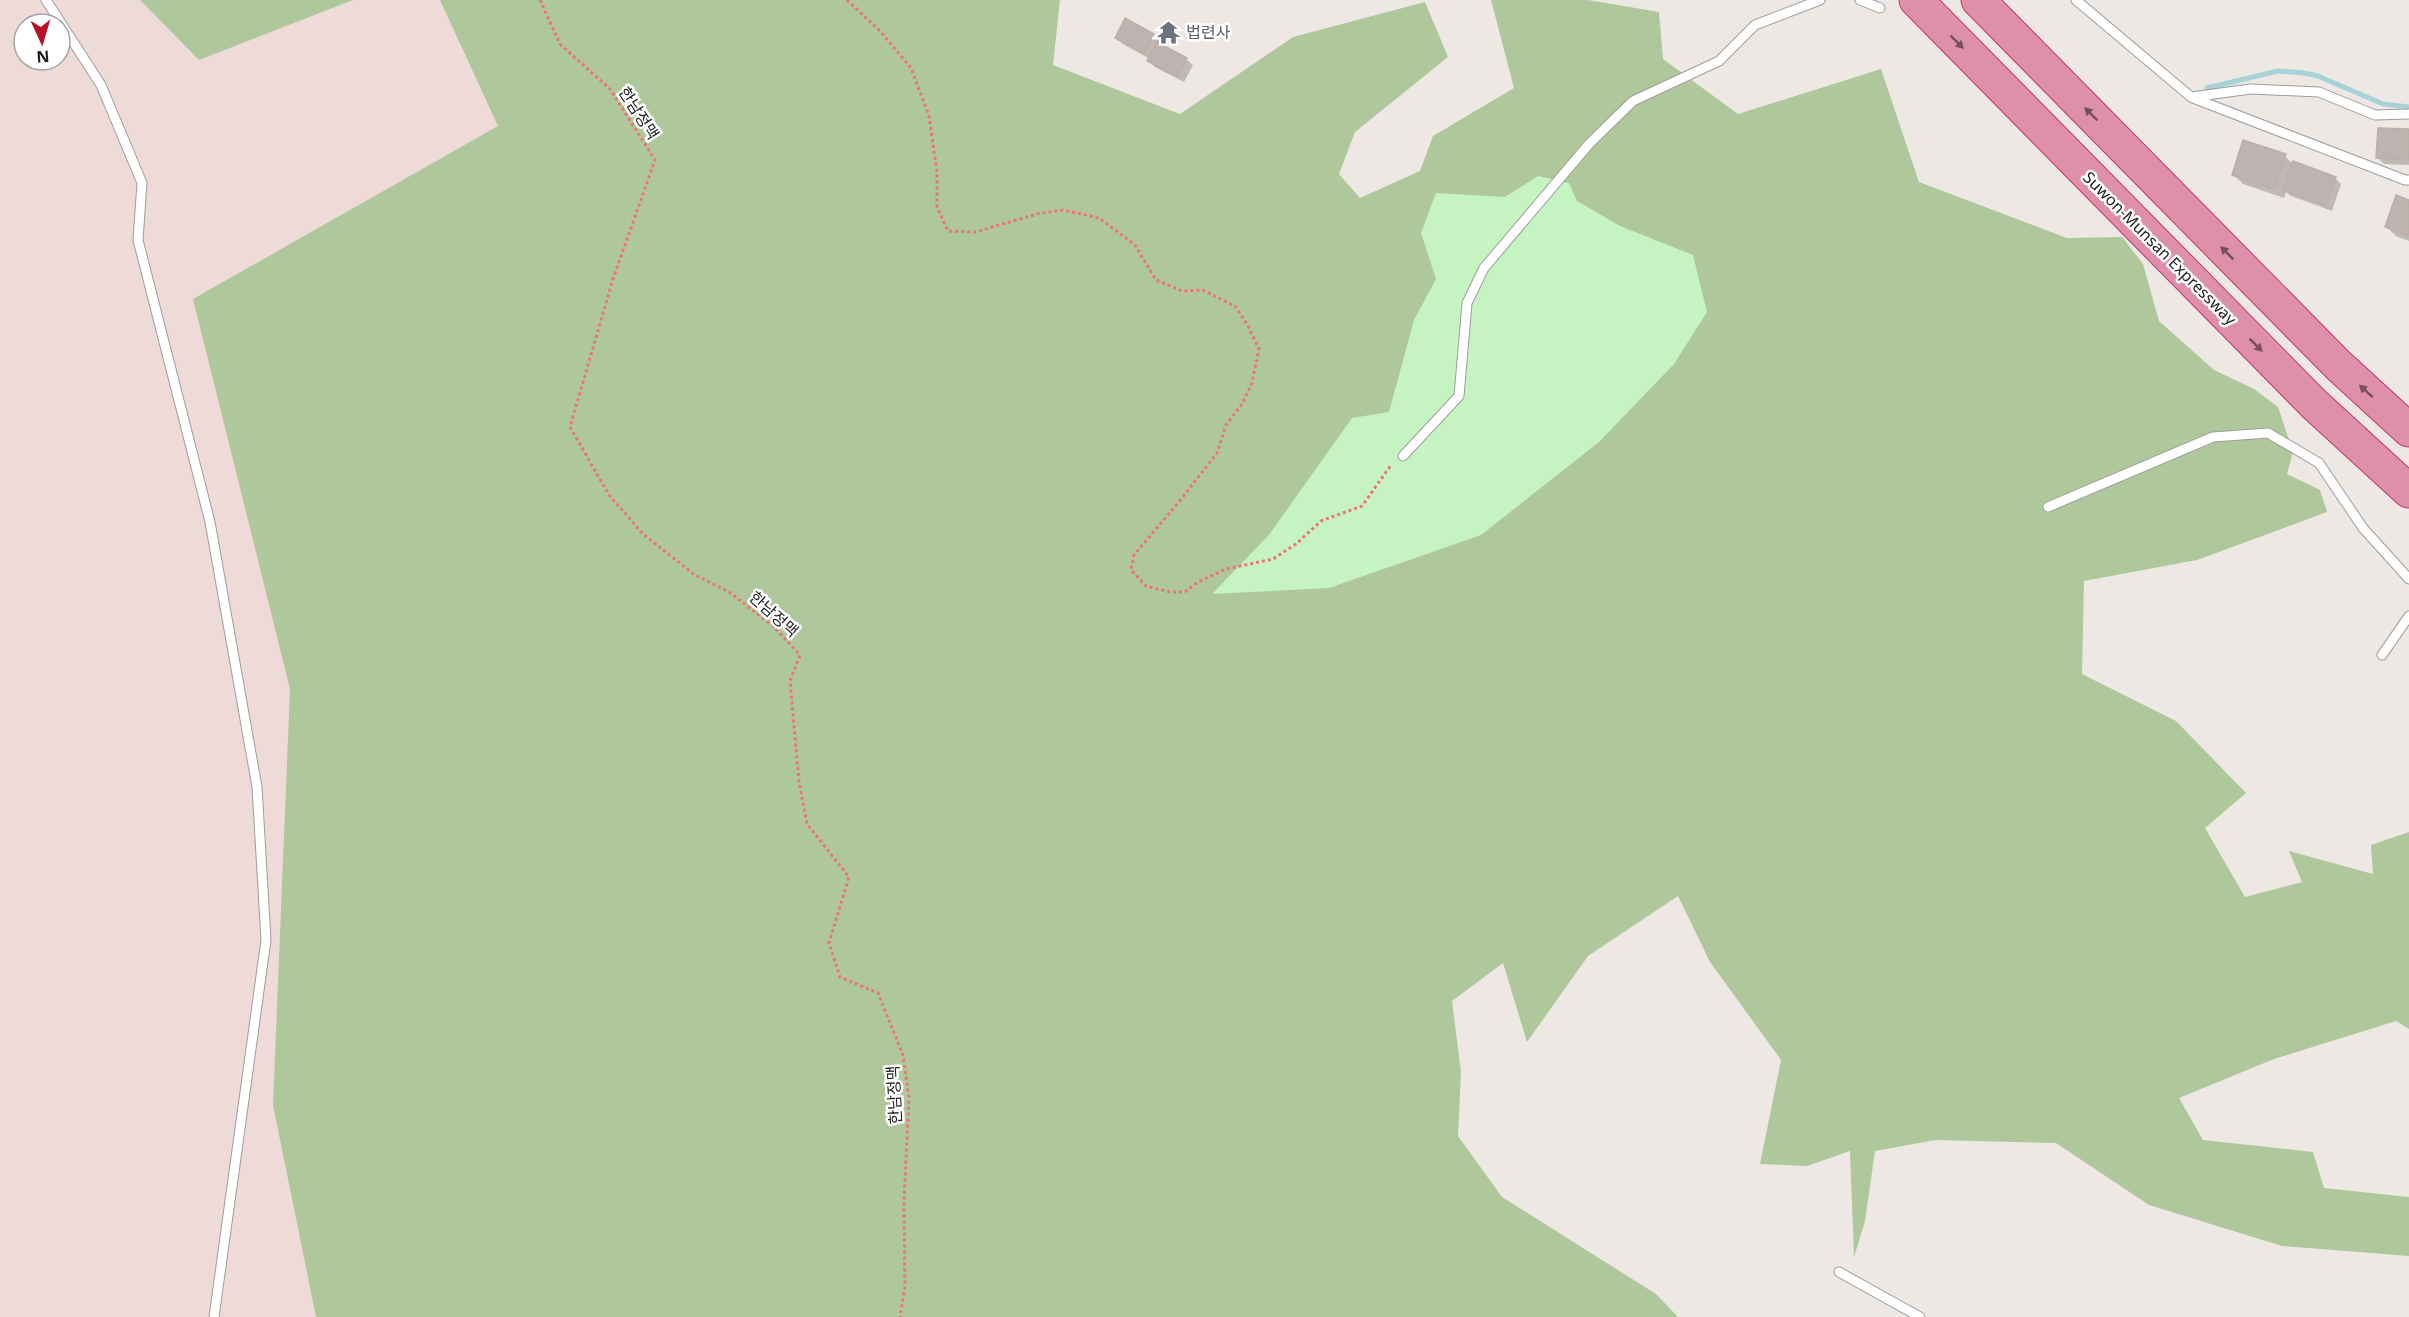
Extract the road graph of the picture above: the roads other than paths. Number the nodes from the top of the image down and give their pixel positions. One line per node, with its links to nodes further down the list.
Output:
1 (46, 0): 19 (lane)
2 (1820, 0): 12 (lane)
3 (1860, 0): 7 (lane)
4 (1916, 0): 13 (highway, Suwon-Munsan Expressway, one-way to 13)
5 (1978, 0): 11 (highway, one-way to 5)
6 (2076, 0): 8 (lane)
7 (1880, 8)
8 (2191, 97): 9 (lane); 10 (lane)
9 (2409, 114)
10 (2409, 180)
11 (2409, 430)
12 (1403, 456)
13 (2409, 491)
14 (2048, 507): 15 (lane)
15 (2409, 579)
16 (2409, 616): 17 (lane)
17 (2382, 655)
18 (1839, 1272): 20 (lane)
19 (214, 1317)
20 (1920, 1317)

